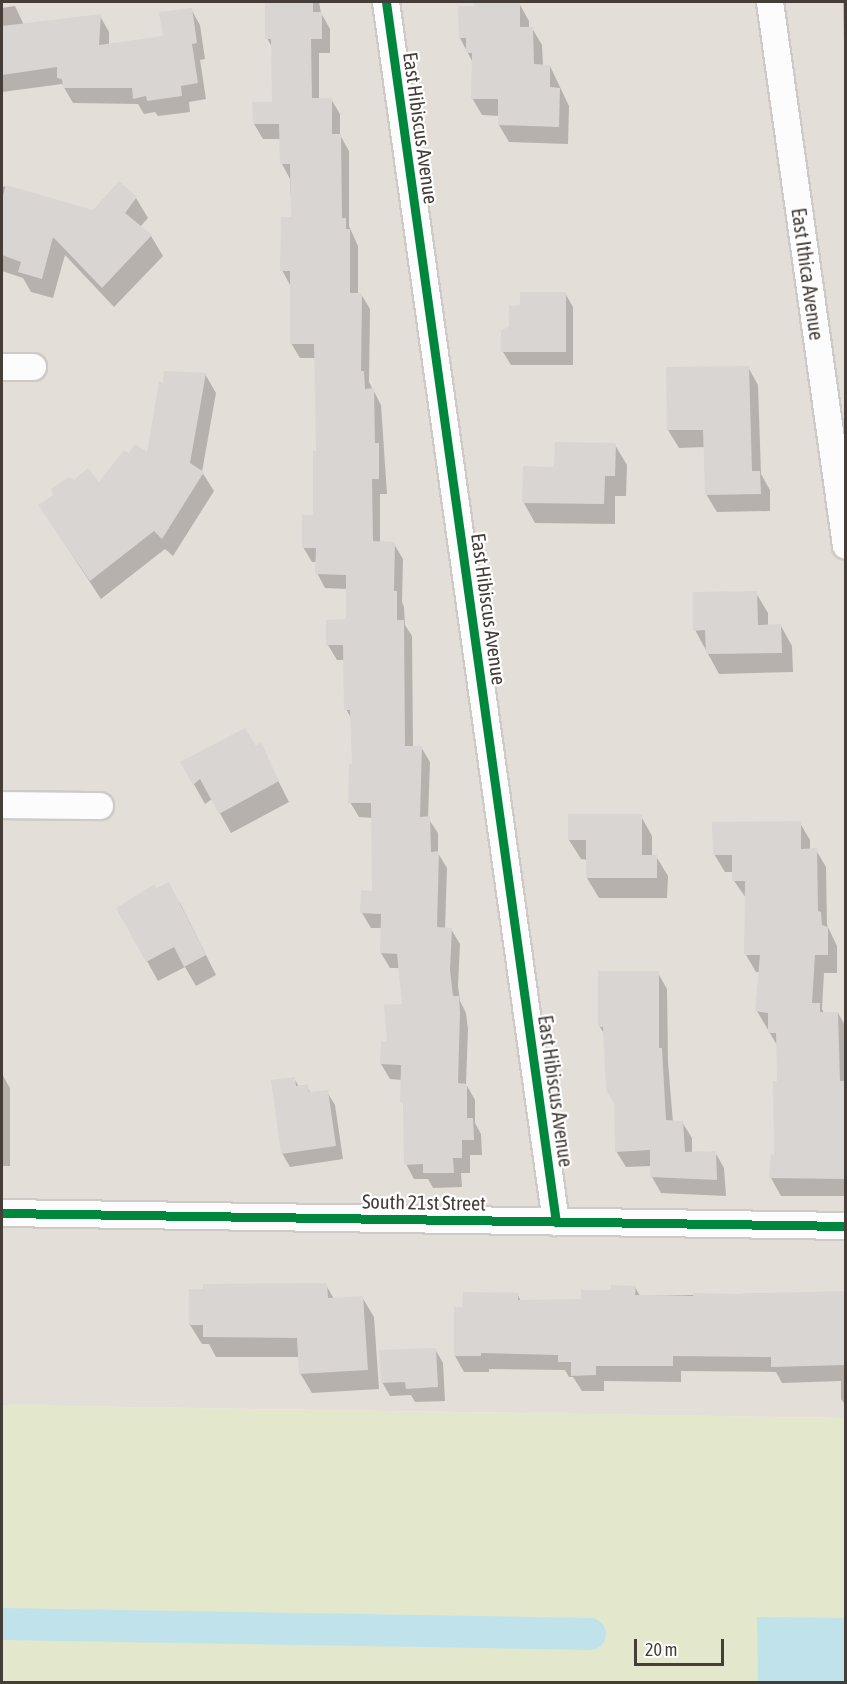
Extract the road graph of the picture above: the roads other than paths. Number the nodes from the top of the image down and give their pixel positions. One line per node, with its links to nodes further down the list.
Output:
1 (386, 2): 9 (street, East Hibiscus Avenue)
2 (770, 2): 5 (street, East Ithica Avenue)
3 (2, 367): 4 (street)
4 (33, 367)
5 (846, 546)
6 (2, 805): 7 (street)
7 (100, 806)
8 (2, 1213): 9 (street, South 21st Street)
9 (556, 1222): 10 (street, South 21st Street)
10 (846, 1226)

